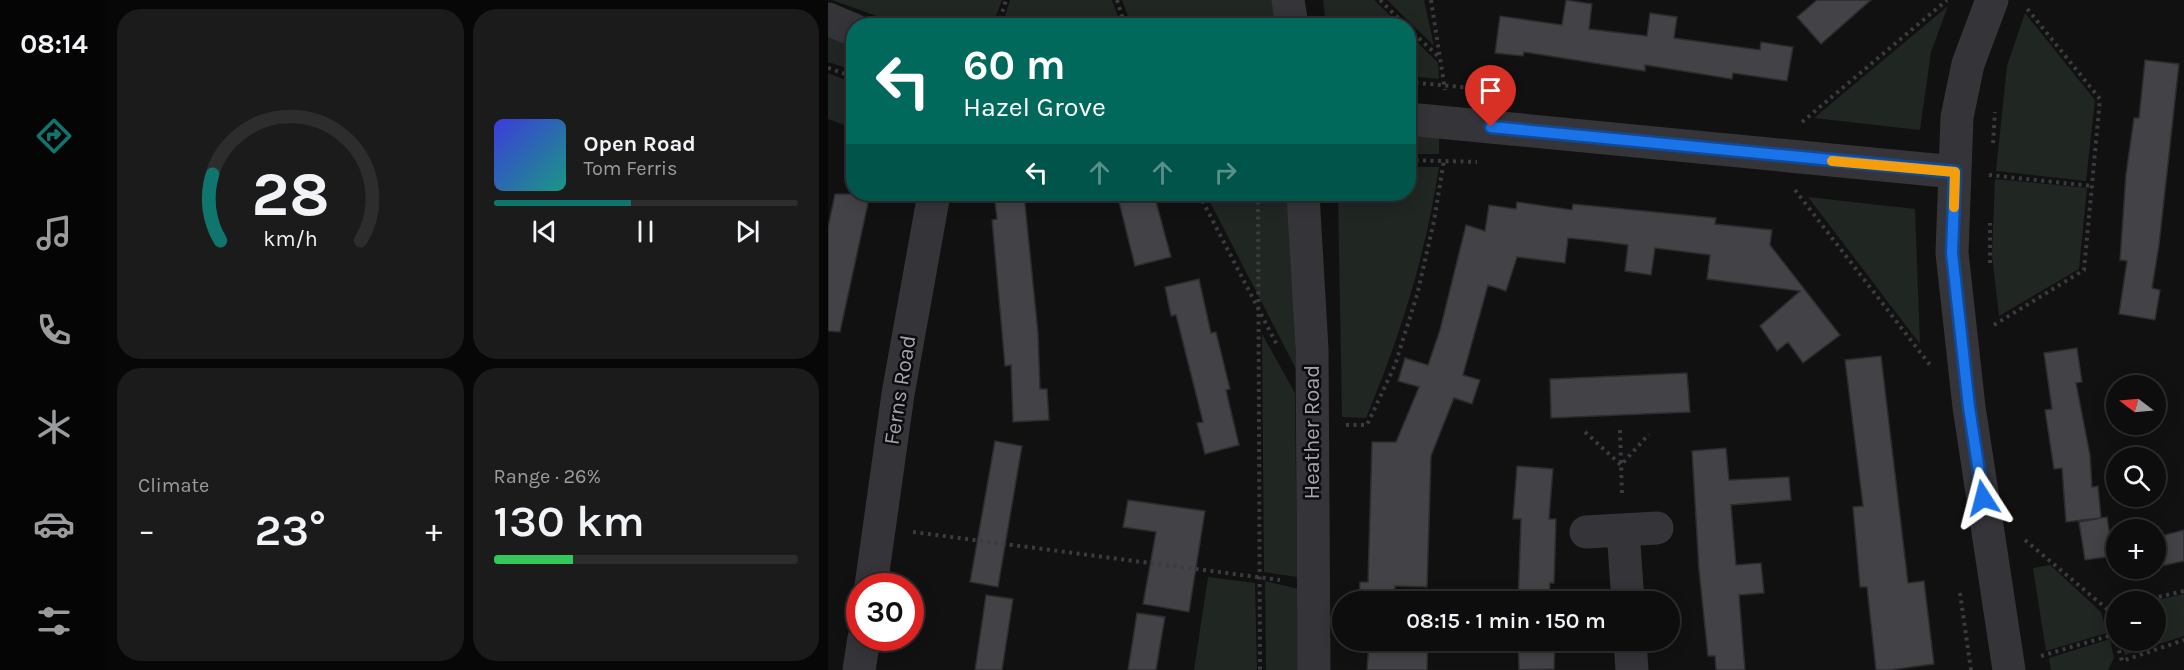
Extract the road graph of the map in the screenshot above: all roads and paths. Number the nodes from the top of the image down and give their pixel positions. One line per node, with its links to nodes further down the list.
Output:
1 (1006, 0): 10 (path)
2 (1117, 0): 11 (path)
3 (1288, 0): 12 (street)
4 (1380, 0): 13 (path)
5 (1431, 0): 17 (path)
6 (1947, 0): 23 (path)
7 (1992, 0): 29 (street)
8 (2025, 2): 9 (path); 32 (path)
9 (2020, 16)
10 (1000, 18)
11 (1123, 18)
12 (1291, 18)
13 (1398, 18)
14 (828, 19): 15 (street)
15 (846, 27)
16 (1416, 35): 17 (path)
17 (1441, 59): 22 (path)
18 (828, 68): 19 (path)
19 (846, 74)
20 (1996, 102): 24 (path)
21 (1416, 120): 22 (street)
22 (1444, 123): 25 (street); 27 (path)
23 (1812, 123)
24 (1992, 154)
25 (1769, 156): 29 (street); 42 (path)
26 (1416, 160): 27 (path)
27 (1444, 160): 43 (path)
28 (1991, 164): 30 (path)
29 (1955, 172): 30 (path); 67 (street)
30 (1990, 175): 31 (path); 32 (path)
31 (1990, 186)
32 (2092, 186): 40 (path)
33 (933, 201): 48 (street, Ferns Road)
34 (1203, 201): 39 (path)
35 (1258, 201): 39 (path)
36 (1303, 201): 43 (street, Heather Road)
37 (1990, 222): 38 (path)
38 (1990, 268)
39 (1257, 307): 41 (path); 54 (path)
40 (1992, 321)
41 (1278, 347)
42 (1935, 369)
43 (1312, 425): 55 (street, Heather Road)
44 (1620, 430): 47 (path)
45 (1585, 432): 47 (path)
46 (1649, 434): 47 (path)
47 (1621, 465): 50 (path)
48 (880, 527): 53 (street, Ferns Road); 54 (path)
49 (1658, 528): 50 (street)
50 (1623, 530): 51 (street); 56 (street)
51 (1586, 532)
52 (2022, 538): 59 (path)
53 (873, 573)
54 (1259, 578): 55 (path); 69 (path)
55 (1312, 585): 70 (street, Heather Road)
56 (1627, 591)
57 (2184, 591): 58 (path)
58 (2166, 595)
59 (2106, 608)
60 (2106, 637): 67 (path)
61 (2184, 640): 62 (path)
62 (2166, 646)
63 (862, 651): 68 (street)
64 (1631, 651): 71 (street)
65 (2118, 651): 66 (path)
66 (2153, 651)
67 (2009, 667)
68 (859, 670)
69 (1260, 670)
70 (1314, 670)
71 (1632, 670)

